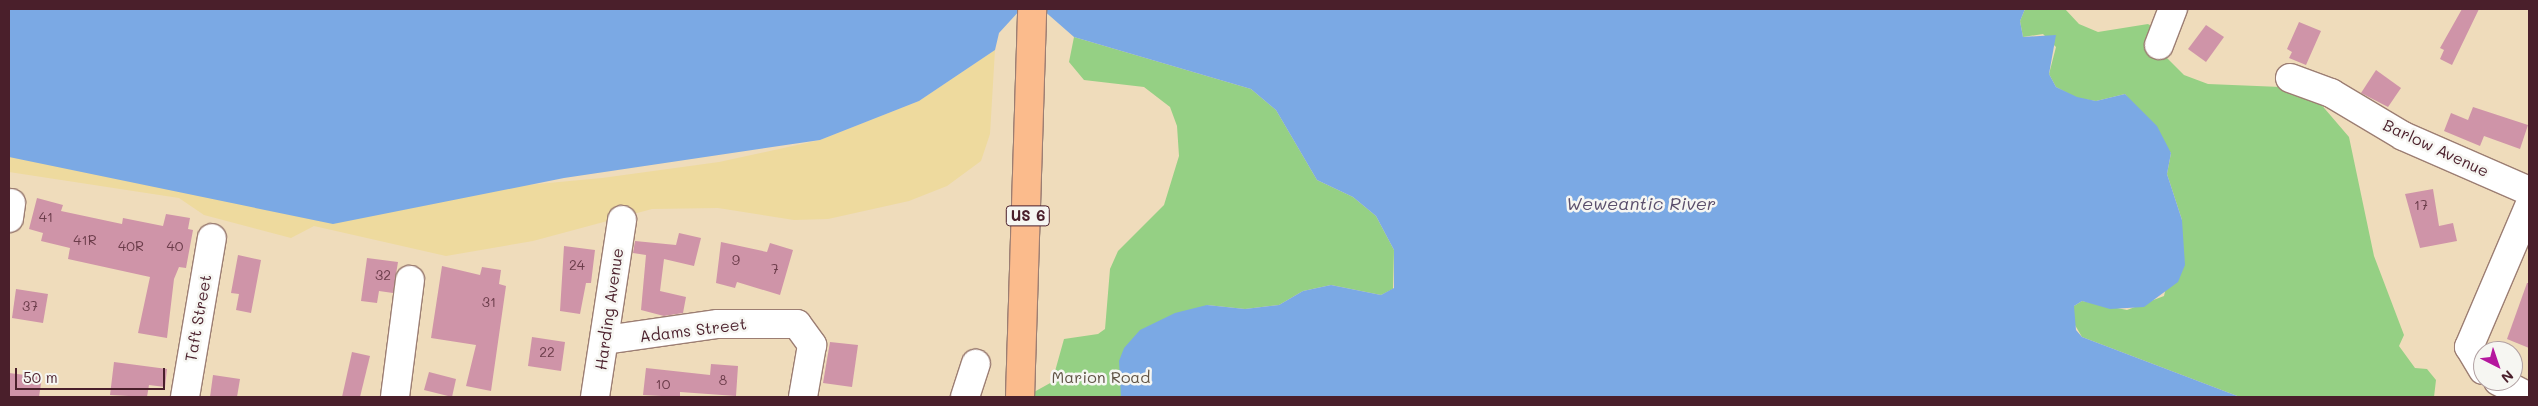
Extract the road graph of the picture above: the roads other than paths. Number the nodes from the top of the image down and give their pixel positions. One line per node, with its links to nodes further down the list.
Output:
1 (2173, 9): 3 (street)
2 (1032, 21): 19 (main road, US 6)
3 (2159, 45)
4 (2290, 78): 5 (street, Barlow Avenue)
5 (2529, 190)
6 (2529, 206): 11 (street)
7 (622, 220): 10 (street, Harding Avenue)
8 (212, 238): 14 (street, Taft Street)
9 (410, 280): 15 (street)
10 (606, 340): 16 (street, Harding Avenue); 17 (street, Adams Street)
11 (2482, 341)
12 (976, 364): 18 (street)
13 (2517, 391): 20 (street)
14 (185, 397)
15 (395, 397)
16 (595, 397)
17 (803, 397)
18 (965, 397)
19 (1020, 397)
20 (2529, 397)

